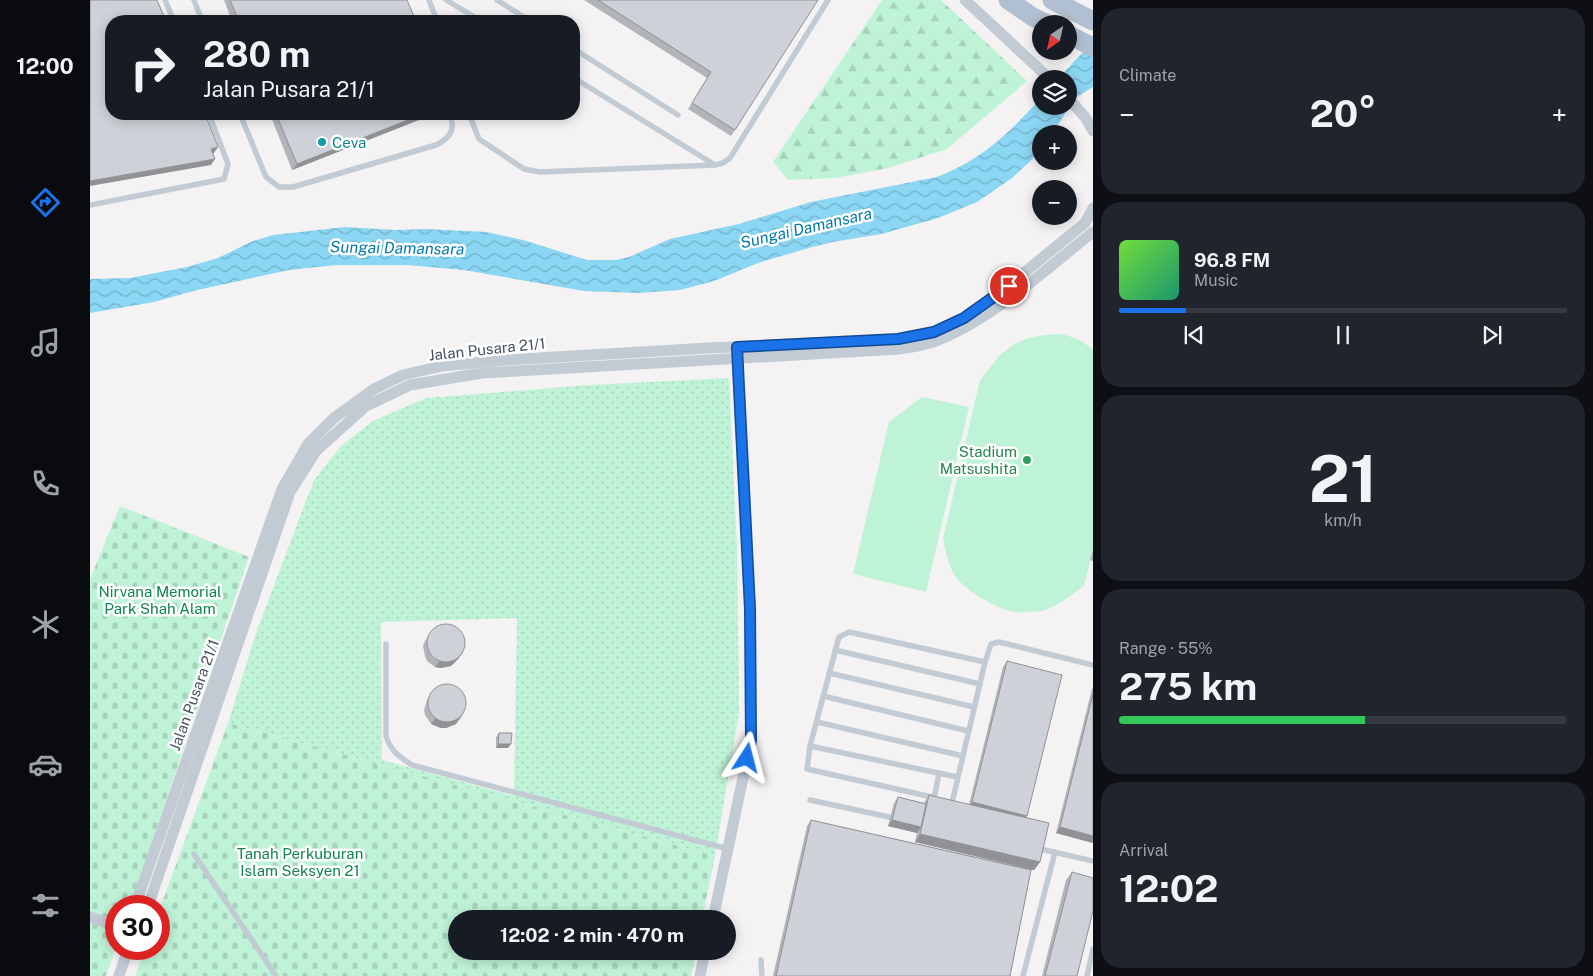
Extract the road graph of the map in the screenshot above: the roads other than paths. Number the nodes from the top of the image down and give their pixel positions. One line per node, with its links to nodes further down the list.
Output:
1 (166, 0): 10 (lane)
2 (194, 0): 11 (lane)
3 (429, 0): 12 (lane)
4 (446, 0): 13 (lane)
5 (497, 0): 14 (lane)
6 (828, 0): 29 (lane)
7 (965, 0): 20 (street)
8 (1008, 0): 15 (main road)
9 (1052, 0): 16 (main road)
10 (172, 15)
11 (200, 15)
12 (435, 15)
13 (471, 15)
14 (521, 15)
15 (1032, 15)
16 (1093, 20)
17 (1078, 40): 18 (main road)
18 (1093, 47)
19 (580, 53): 23 (lane)
20 (1042, 70)
21 (580, 82): 29 (lane)
22 (1077, 108): 28 (street)
23 (678, 116)
24 (211, 120): 30 (lane)
25 (242, 120): 26 (lane)
26 (451, 120)
27 (471, 120): 29 (lane)
28 (1093, 131)
29 (716, 165)
30 (90, 205)
31 (1093, 208): 33 (street, Jalan Pusara 21/1)
32 (1093, 232): 33 (street, Jalan Pusara 21/1)
33 (737, 352): 52 (street); 56 (street, Jalan Pusara 21/1); 57 (street, Jalan Pusara 21/1)
34 (386, 644): 52 (lane)
35 (835, 650): 36 (lane); 38 (lane); 39 (lane)
36 (985, 662): 37 (lane); 39 (lane)
37 (1093, 664)
38 (829, 673): 40 (lane); 41 (lane)
39 (980, 684): 41 (lane)
40 (823, 696): 42 (lane); 43 (lane)
41 (974, 707): 43 (lane)
42 (816, 722): 44 (lane); 45 (lane)
43 (968, 731): 45 (lane)
44 (810, 746): 46 (lane); 46 (lane)
45 (962, 756): 47 (lane)
46 (940, 773): 47 (lane)
47 (957, 777): 49 (lane)
48 (810, 800): 50 (lane)
49 (950, 812)
50 (907, 821)
51 (1028, 846): 53 (lane)
52 (728, 849): 58 (street)
53 (1055, 852): 55 (lane); 69 (lane)
54 (194, 854): 66 (lane)
55 (1093, 861)
56 (139, 895)
57 (152, 895)
58 (715, 910)
59 (90, 917): 60 (street)
60 (105, 922)
61 (1093, 949): 70 (lane)
62 (124, 960): 65 (street)
63 (703, 960): 67 (street)
64 (760, 960): 68 (lane)
65 (119, 976)
66 (276, 976)
67 (700, 976)
68 (762, 976)
69 (1023, 976)
70 (1087, 976)

